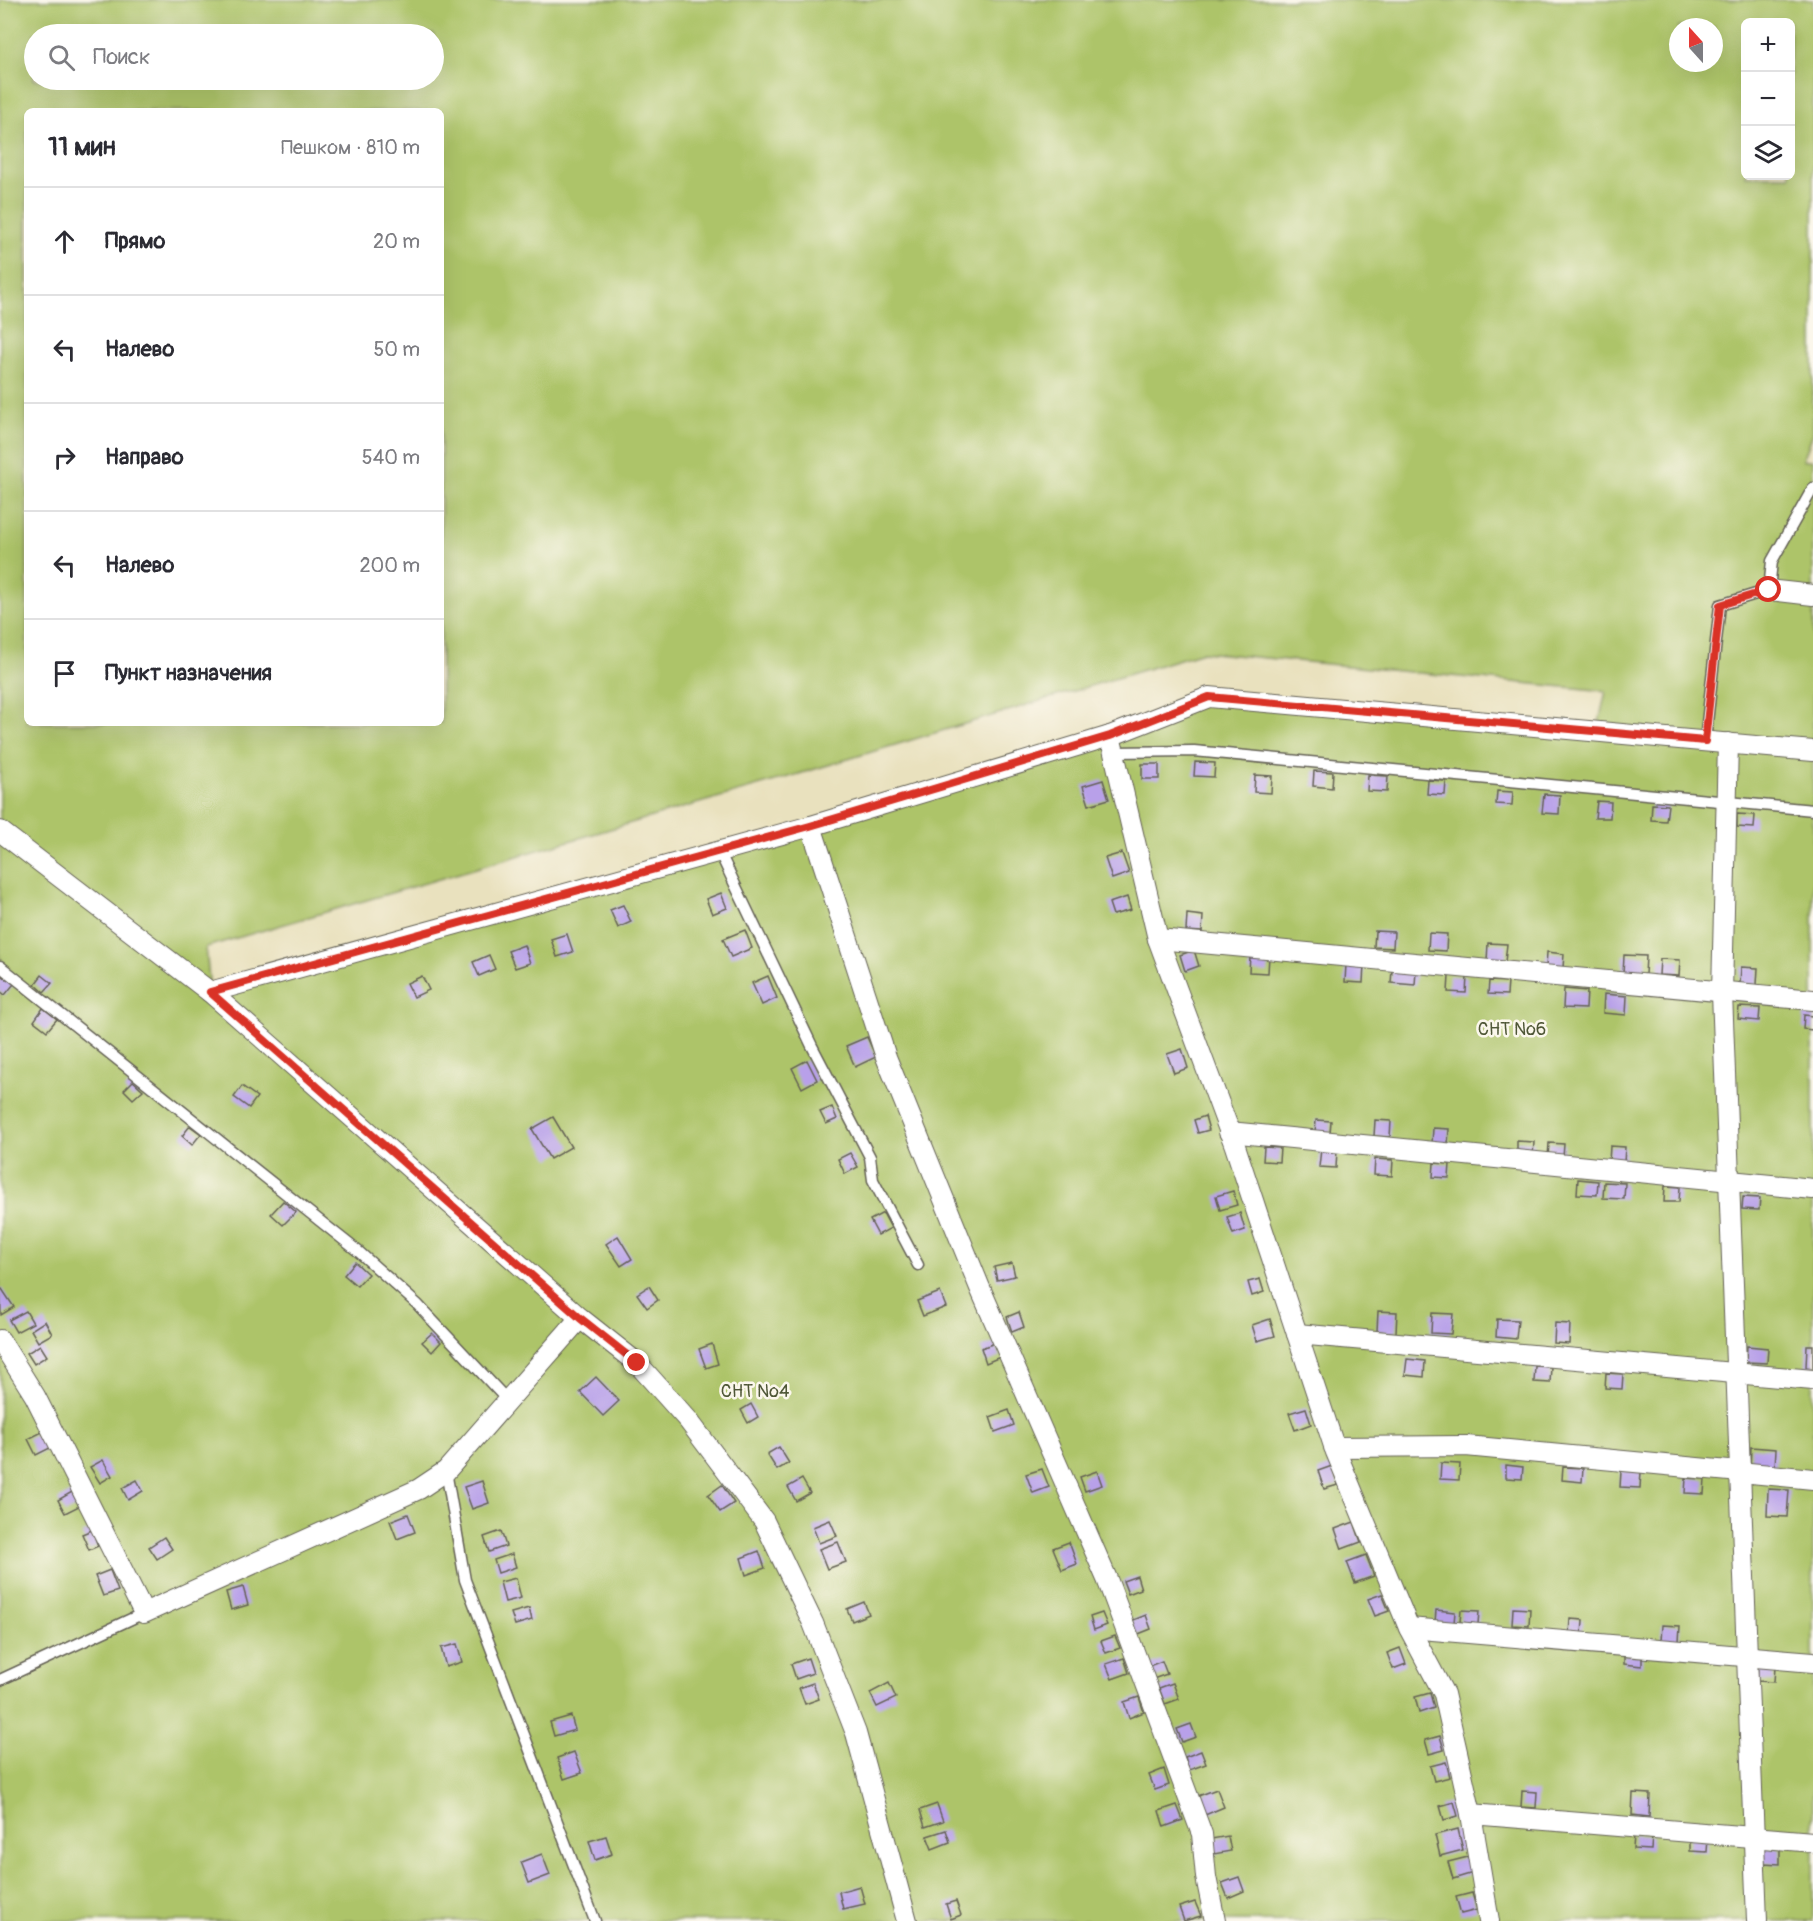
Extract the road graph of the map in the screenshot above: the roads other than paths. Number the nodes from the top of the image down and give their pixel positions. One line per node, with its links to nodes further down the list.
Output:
1 (1813, 488): 2 (lane)
2 (1769, 590): 3 (street); 4 (lane)
3 (1813, 595)
4 (1705, 741): 5 (street); 6 (street)
5 (1728, 743): 7 (street); 8 (street)
6 (1112, 744): 8 (lane); 10 (street); 13 (street)
7 (1813, 751)
8 (1726, 802): 9 (lane); 16 (street)
9 (1813, 810)
10 (810, 826): 12 (street); 42 (street)
11 (0, 831): 15 (street)
12 (719, 851): 15 (street); 21 (lane)
13 (1158, 939): 16 (street); 18 (street)
14 (0, 966): 27 (lane)
15 (210, 992): 22 (street)
16 (1722, 993): 17 (street); 19 (street)
17 (1813, 1000)
18 (1229, 1132): 19 (street); 23 (street)
19 (1729, 1180): 20 (street); 25 (street)
20 (1813, 1189)
21 (918, 1265)
22 (580, 1318): 27 (street); 41 (street)
23 (1297, 1334): 25 (street); 28 (street)
24 (0, 1340): 32 (street)
25 (1736, 1371): 26 (street); 30 (street)
26 (1813, 1380)
27 (508, 1401): 29 (street)
28 (1334, 1447): 30 (street); 33 (street)
29 (446, 1471): 32 (street); 40 (lane)
30 (1740, 1474): 31 (street); 34 (street)
31 (1813, 1479)
32 (144, 1613): 36 (lane)
33 (1409, 1628): 34 (street); 37 (street)
34 (1746, 1657): 35 (street); 38 (street)
35 (1813, 1662)
36 (0, 1680)
37 (1471, 1814): 38 (street); 43 (street)
38 (1753, 1837): 39 (street); 44 (street)
39 (1813, 1842)
40 (595, 1921)
41 (907, 1921)
42 (1215, 1921)
43 (1489, 1921)
44 (1757, 1921)

